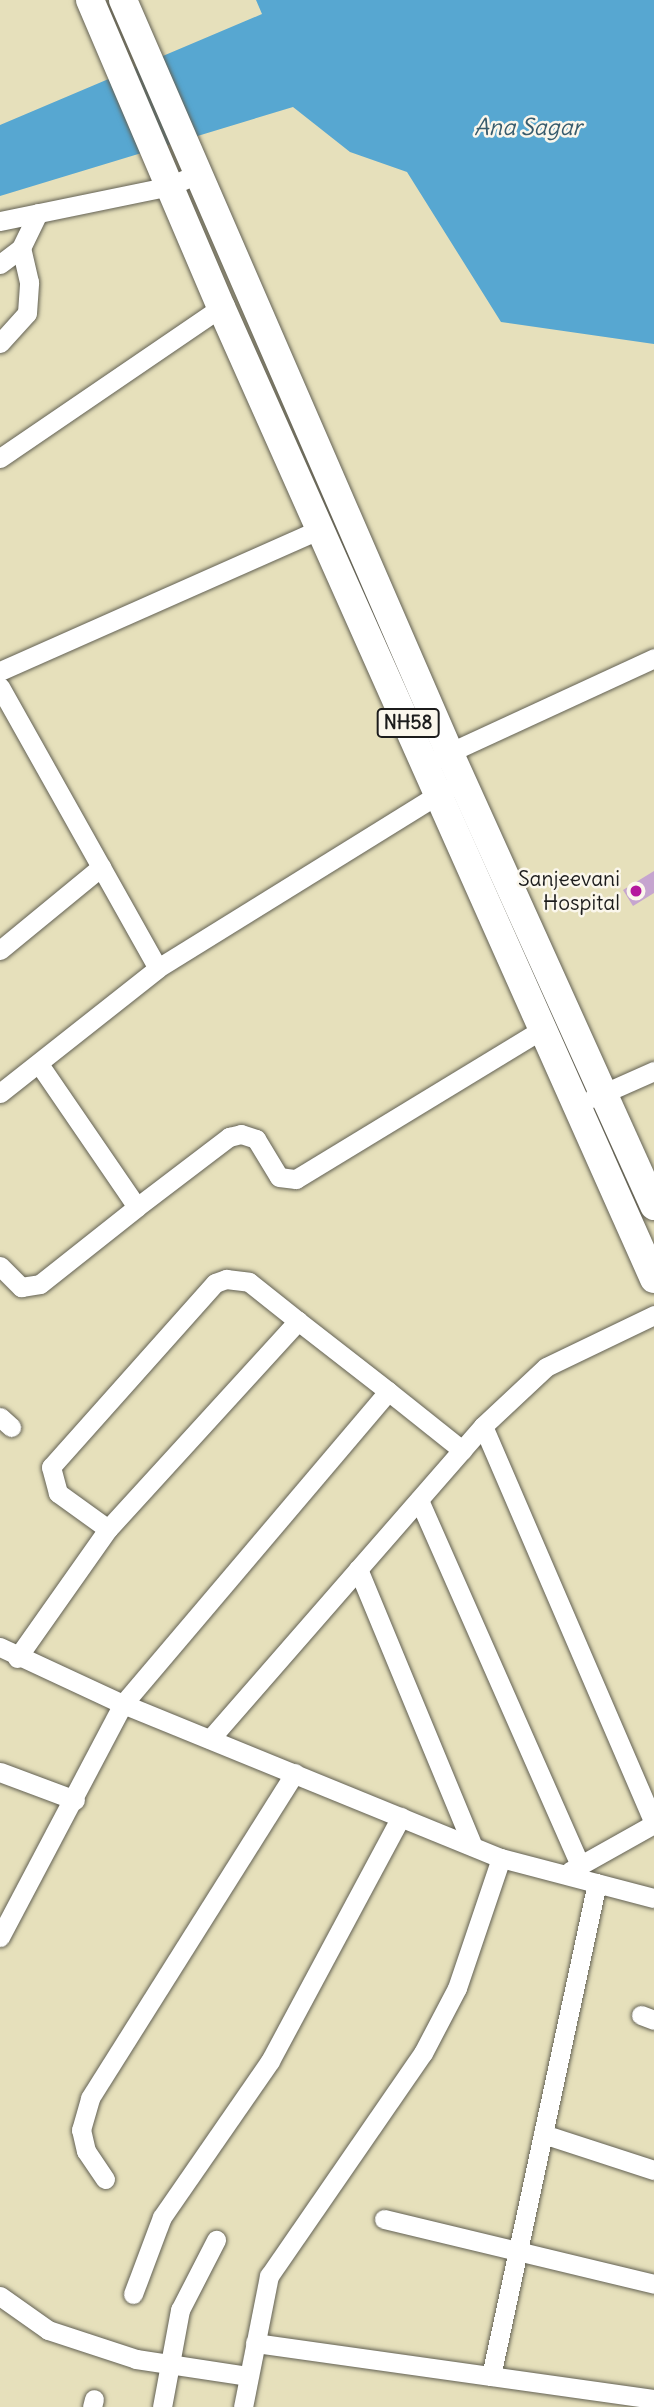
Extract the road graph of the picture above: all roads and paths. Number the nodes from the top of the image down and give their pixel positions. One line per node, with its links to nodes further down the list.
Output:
1 (90, 0): 4 (highway, NH58)
2 (122, 0): 3 (highway, NH58)
3 (193, 164): 4 (street); 16 (highway, NH58)
4 (166, 176): 5 (street); 9 (highway, NH58)
5 (38, 214): 6 (street); 7 (street)
6 (0, 221)
7 (21, 248): 8 (street); 10 (street)
8 (0, 264)
9 (221, 307): 11 (street); 12 (highway, NH58)
10 (0, 343)
11 (0, 458)
12 (322, 528): 14 (street); 16 (highway, NH58)
13 (654, 658): 16 (street)
14 (0, 671)
15 (0, 687): 18 (street)
16 (438, 758): 17 (highway, NH58)
17 (451, 787): 20 (street); 21 (highway, NH58); 25 (highway, NH58)
18 (101, 867): 19 (street); 20 (street)
19 (0, 950)
20 (158, 968): 22 (street)
21 (543, 1030): 25 (highway, NH58); 27 (street)
22 (39, 1064): 24 (street); 27 (street)
23 (654, 1071): 25 (street)
24 (0, 1093)
25 (592, 1099): 26 (highway, NH58); 29 (highway, NH58)
26 (654, 1206)
27 (136, 1207): 28 (street)
28 (0, 1266)
29 (654, 1279)
30 (654, 1315): 33 (street)
31 (298, 1321): 32 (street); 36 (street); 36 (street)
32 (388, 1391): 34 (street); 39 (street)
33 (483, 1426): 34 (street); 45 (street)
34 (462, 1450): 35 (street)
35 (419, 1500): 37 (street); 48 (street)
36 (108, 1529): 38 (street)
37 (358, 1569): 40 (street); 46 (street)
38 (8, 1653): 39 (street)
39 (123, 1704): 40 (street); 43 (street)
40 (210, 1739): 42 (street)
41 (0, 1772): 43 (street)
42 (295, 1773): 44 (street); 54 (street)
43 (75, 1800): 51 (street)
44 (401, 1817): 46 (street); 59 (street)
45 (653, 1825): 48 (street)
46 (473, 1846): 47 (street)
47 (501, 1858): 48 (street); 61 (street)
48 (572, 1870): 49 (street)
49 (597, 1883): 50 (street); 52 (street)
50 (654, 1898)
51 (0, 1937)
52 (543, 2134): 53 (street); 57 (street)
53 (654, 2170)
54 (105, 2179)
55 (384, 2219): 57 (street)
56 (216, 2240): 62 (street)
57 (517, 2254): 58 (street); 64 (street)
58 (654, 2284)
59 (133, 2294)
60 (0, 2296): 62 (street)
61 (255, 2343): 63 (street); 64 (street)
62 (170, 2363): 63 (street); 66 (street)
63 (249, 2376): 67 (street)
64 (491, 2376): 65 (street)
65 (654, 2399)
66 (162, 2407)
67 (243, 2407)

